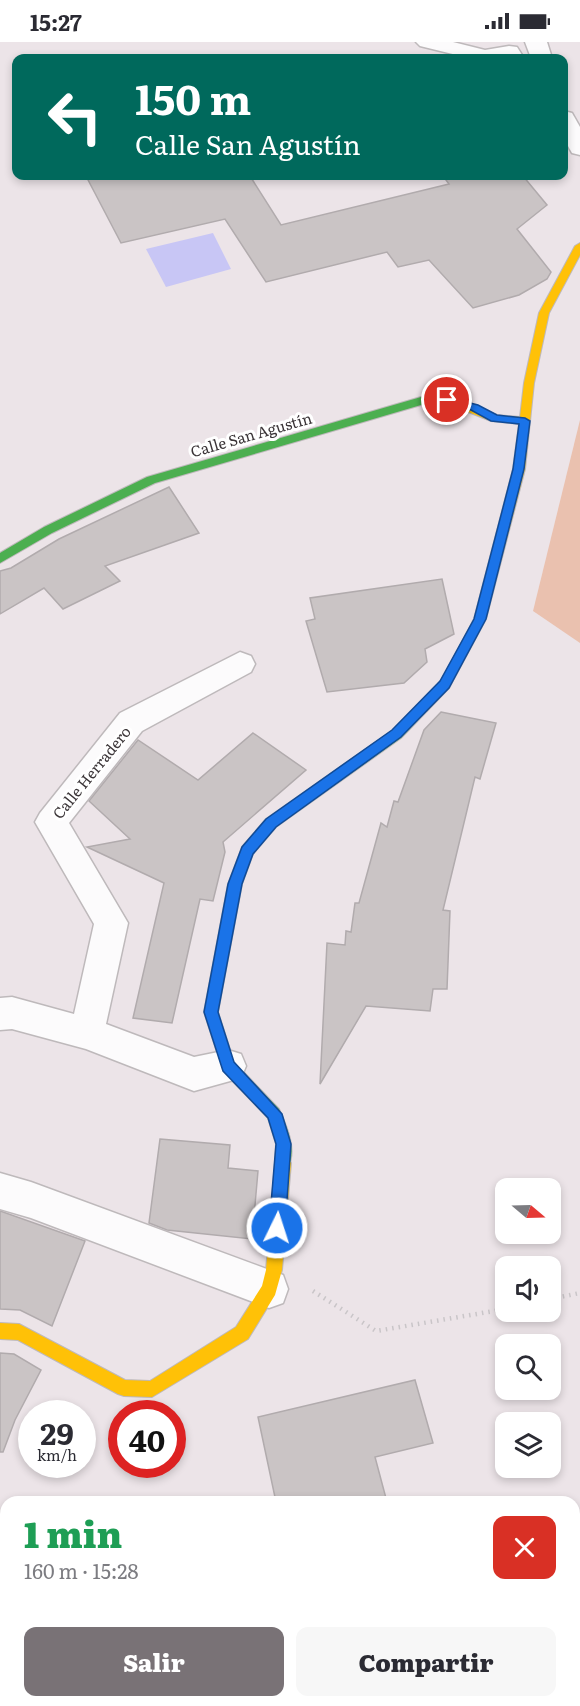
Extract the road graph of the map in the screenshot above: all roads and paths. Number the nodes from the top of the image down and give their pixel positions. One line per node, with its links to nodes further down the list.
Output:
1 (427, 42): 2 (street)
2 (476, 54)
3 (568, 126): 4 (street)
4 (580, 148)
5 (580, 246): 6 (street)
6 (525, 421): 7 (street, Calle San Agustín); 11 (street)
7 (0, 560)
8 (240, 664): 10 (street, Calle Herradero)
9 (0, 1014): 10 (street)
10 (87, 1033): 11 (street)
11 (228, 1066): 13 (street)
12 (0, 1191): 13 (street)
13 (272, 1279): 16 (path); 17 (street)
14 (580, 1293): 15 (path)
15 (561, 1297)
16 (495, 1311)
17 (0, 1331)

